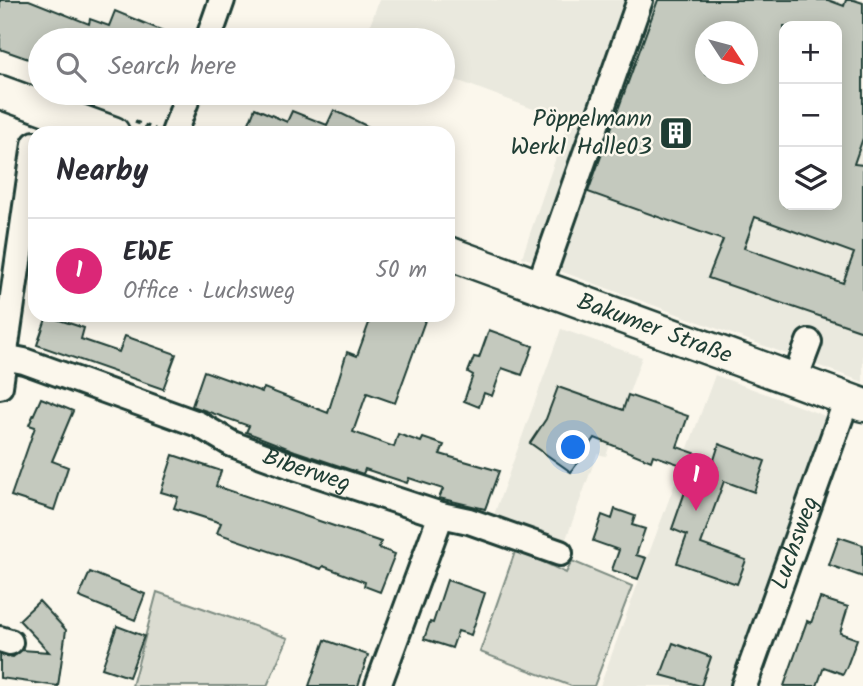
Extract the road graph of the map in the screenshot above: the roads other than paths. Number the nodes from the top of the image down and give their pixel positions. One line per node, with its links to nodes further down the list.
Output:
1 (222, 0): 3 (street)
2 (640, 0): 11 (street)
3 (212, 28)
4 (0, 92): 6 (main road)
5 (184, 105): 8 (street)
6 (42, 121): 7 (main road)
7 (72, 126)
8 (177, 126)
9 (28, 192): 13 (street)
10 (455, 256): 11 (main road, Bakumer Straße)
11 (539, 286): 14 (main road, Bakumer Straße)
12 (808, 342): 14 (street)
13 (4, 357): 15 (street); 17 (street, Biberweg)
14 (795, 379): 16 (main road, Bakumer Straße)
15 (0, 386)
16 (855, 402): 20 (street, Luchsweg)
17 (441, 515): 18 (street, Biberweg); 19 (street)
18 (560, 553)
19 (378, 686)
20 (744, 686)

